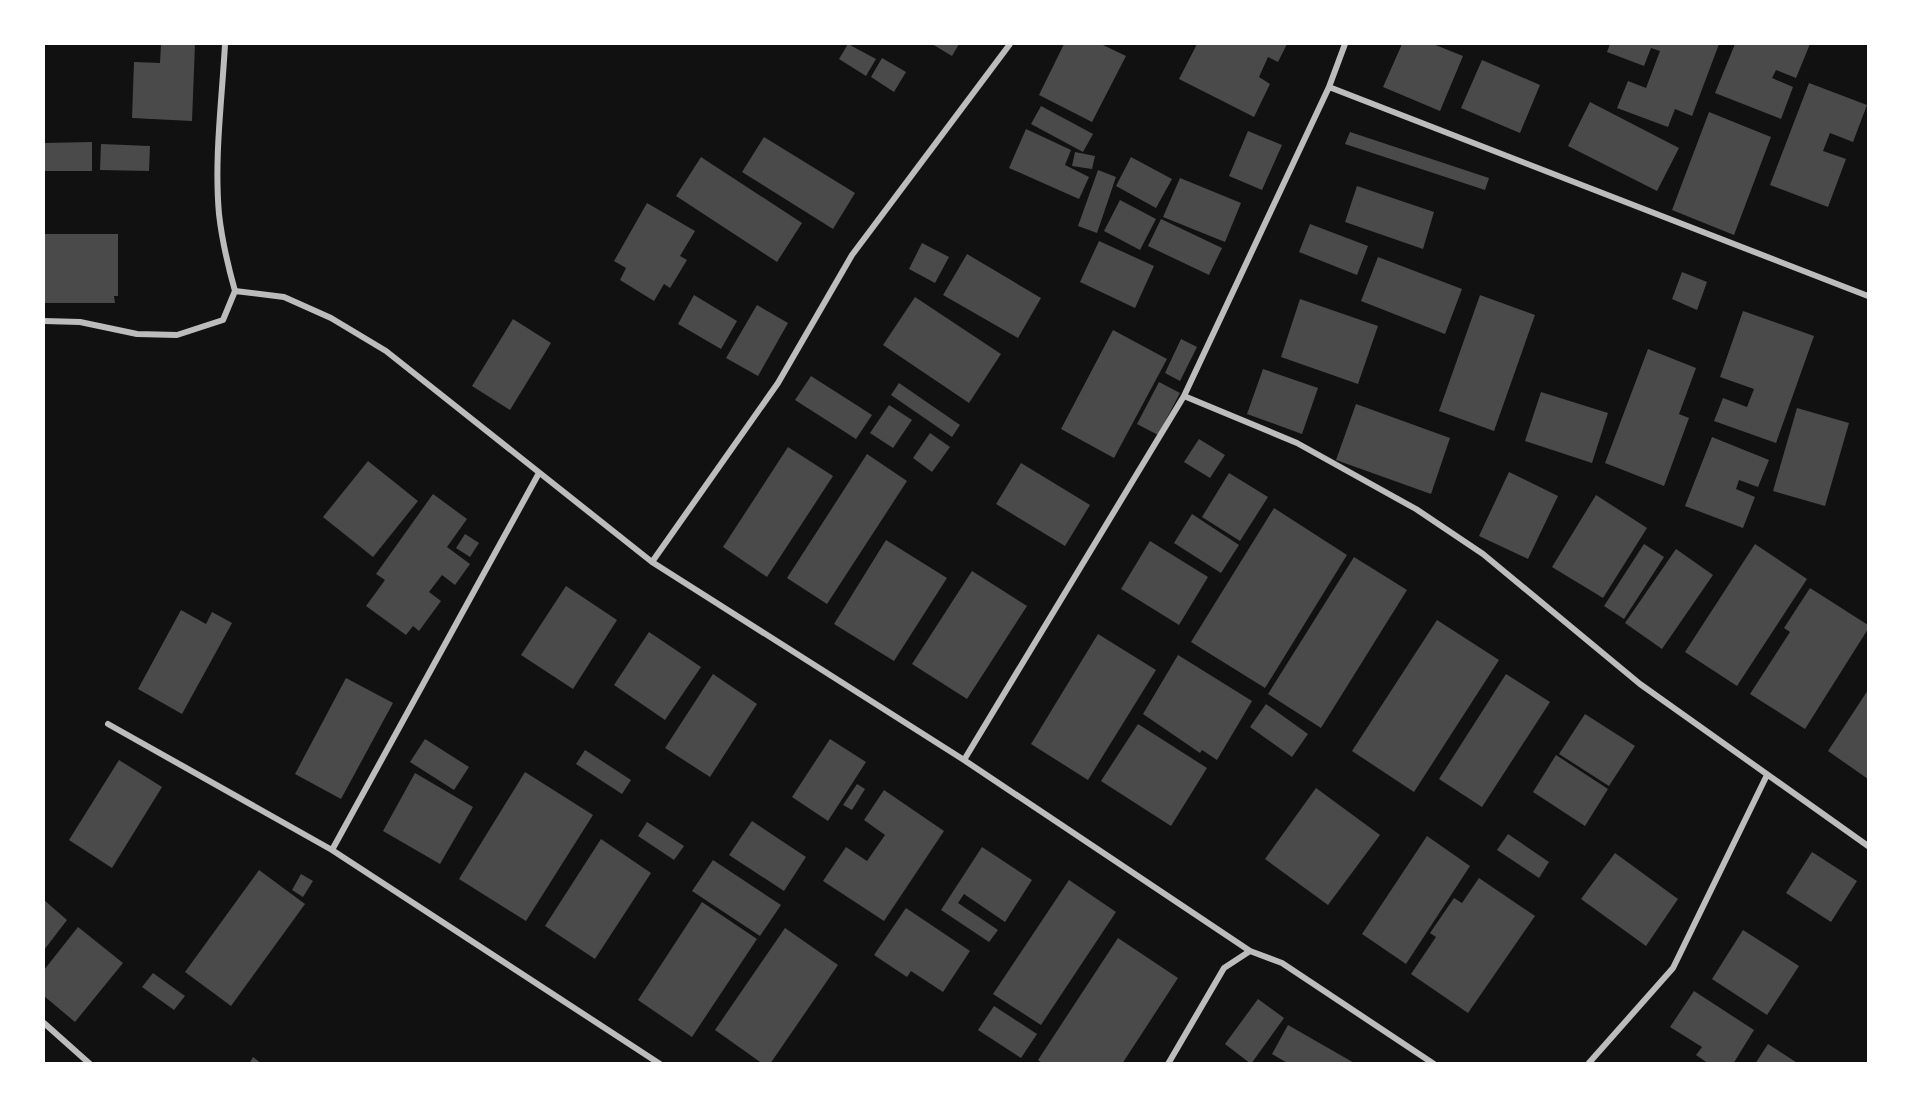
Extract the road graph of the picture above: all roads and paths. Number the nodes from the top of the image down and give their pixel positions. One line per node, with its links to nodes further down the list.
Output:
1 (225, 44): 5 (street)
2 (1010, 44): 10 (street)
3 (1345, 44): 4 (street)
4 (1329, 87): 6 (street); 8 (street)
5 (236, 291): 7 (street); 9 (street)
6 (1869, 296)
7 (44, 321)
8 (1184, 396): 12 (street); 13 (street)
9 (539, 473): 10 (street); 15 (street)
10 (652, 562): 12 (street)
11 (108, 724): 15 (street)
12 (964, 760): 16 (street)
13 (1767, 775): 14 (street); 22 (street)
14 (1869, 846)
15 (332, 850): 19 (street)
16 (1250, 951): 20 (street); 21 (street)
17 (44, 1023): 18 (street)
18 (90, 1064)
19 (660, 1064)
20 (1168, 1064)
21 (1434, 1064)
22 (1588, 1064)

